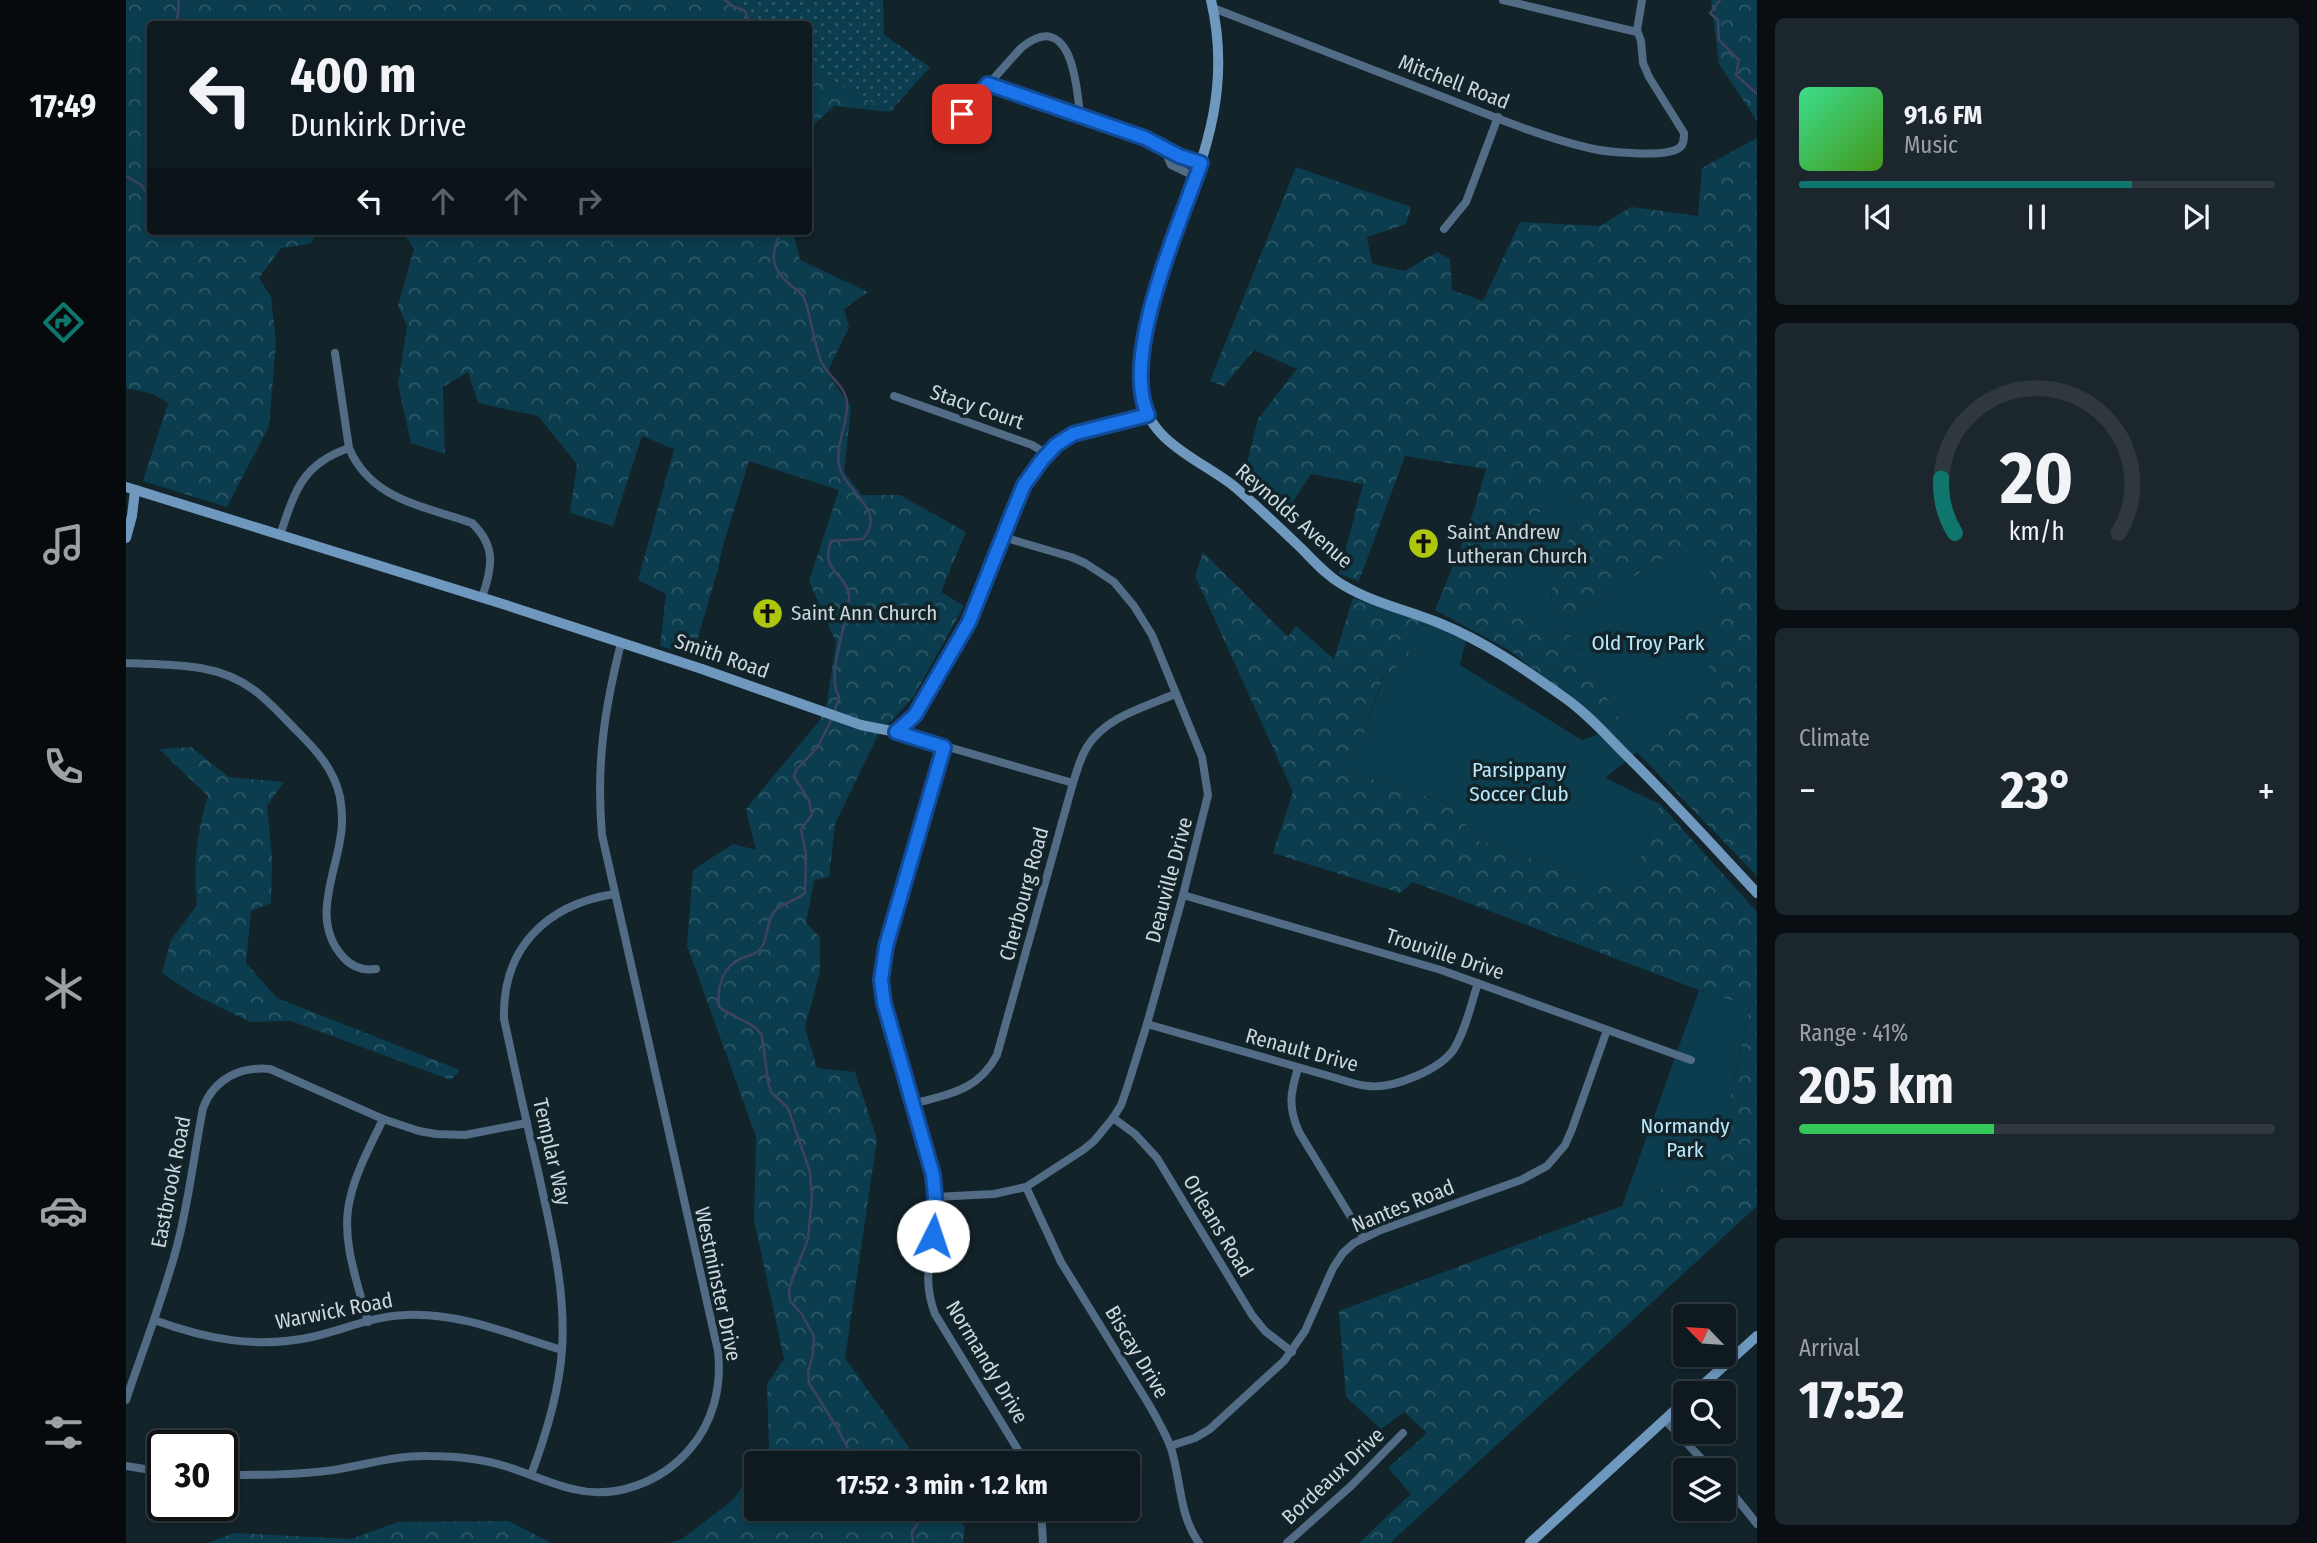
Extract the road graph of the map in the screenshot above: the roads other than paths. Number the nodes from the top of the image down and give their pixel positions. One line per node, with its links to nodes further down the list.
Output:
1 (1503, 0): 4 (street)
2 (1642, 0): 4 (street)
3 (1212, 4): 8 (street, Mitchell Road); 10 (street, Reynolds Avenue)
4 (1637, 32): 8 (street, Mitchell Road)
5 (988, 84): 6 (street); 7 (street); 7 (street)
6 (962, 114)
7 (1080, 115): 9 (street)
8 (1498, 117): 12 (street)
9 (1164, 149): 10 (street); 11 (street)
10 (1201, 163): 11 (street, Reynolds Avenue)
11 (1196, 177): 15 (street, Reynolds Avenue)
12 (1444, 229)
13 (335, 354): 16 (street)
14 (894, 396): 17 (street, Stacy Court)
15 (1148, 415): 17 (street); 29 (street, Reynolds Avenue)
16 (349, 448): 19 (street); 22 (street)
17 (1047, 454): 20 (street)
18 (131, 488): 19 (street, Smith Road); 21 (street)
19 (280, 535): 22 (street, Smith Road)
20 (1003, 537): 25 (street, Deauville Drive); 26 (street)
21 (126, 538)
22 (482, 598): 23 (street, Smith Road)
23 (621, 643): 26 (street, Smith Road); 30 (street, Westminster Drive)
24 (126, 663): 32 (street)
25 (1175, 694): 28 (street, Cherbourg Road); 31 (street, Deauville Drive)
26 (896, 732): 27 (street)
27 (944, 747): 28 (street); 38 (street, Normandy Drive)
28 (1073, 783): 38 (street, Cherbourg Road)
29 (1757, 893)
30 (614, 894): 41 (street, Templar Way); 61 (street, Westminster Drive)
31 (1183, 895): 33 (street, Trouville Drive); 34 (street, Deauville Drive)
32 (376, 969)
33 (1478, 983): 35 (street, Trouville Drive); 37 (street, Renault Drive)
34 (1147, 1024): 37 (street, Renault Drive); 39 (street, Deauville Drive)
35 (1607, 1030): 36 (street, Trouville Drive); 44 (street, Nantes Road)
36 (1691, 1060)
37 (1298, 1068): 44 (street)
38 (913, 1104): 43 (street, Normandy Drive)
39 (1113, 1118): 42 (street, Deauville Drive); 49 (street, Orleans Road)
40 (383, 1119): 41 (street, Eastbrook Road); 45 (street, Eastbrook Road); 46 (street)
41 (527, 1123): 48 (street, Templar Way)
42 (1026, 1187): 43 (street, Deauville Drive); 55 (street, Biscay Drive)
43 (935, 1197): 56 (street, Normandy Drive)
44 (1363, 1237): 49 (street, Nantes Road)
45 (154, 1320): 46 (street, Warwick Road); 51 (street, Eastbrook Road)
46 (368, 1322): 48 (street, Warwick Road)
47 (1757, 1336): 50 (street)
48 (562, 1350): 61 (street, Templar Way)
49 (1292, 1352): 55 (street, Nantes Road)
50 (1707, 1381)
51 (126, 1401)
52 (1673, 1412): 53 (street)
53 (1665, 1420): 57 (street); 68 (street)
54 (1403, 1433): 67 (street, Bordeaux Drive)
55 (1170, 1447): 66 (street, Biscay Drive)
56 (1019, 1451)
57 (1701, 1458)
58 (126, 1466): 59 (street)
59 (147, 1469)
60 (238, 1475): 61 (street, Westminster Drive)
61 (531, 1475)
62 (1736, 1498): 64 (street)
63 (1042, 1521): 65 (street)
64 (1757, 1524)
65 (1043, 1543)
66 (1199, 1543)
67 (1287, 1543)
68 (1530, 1543)

